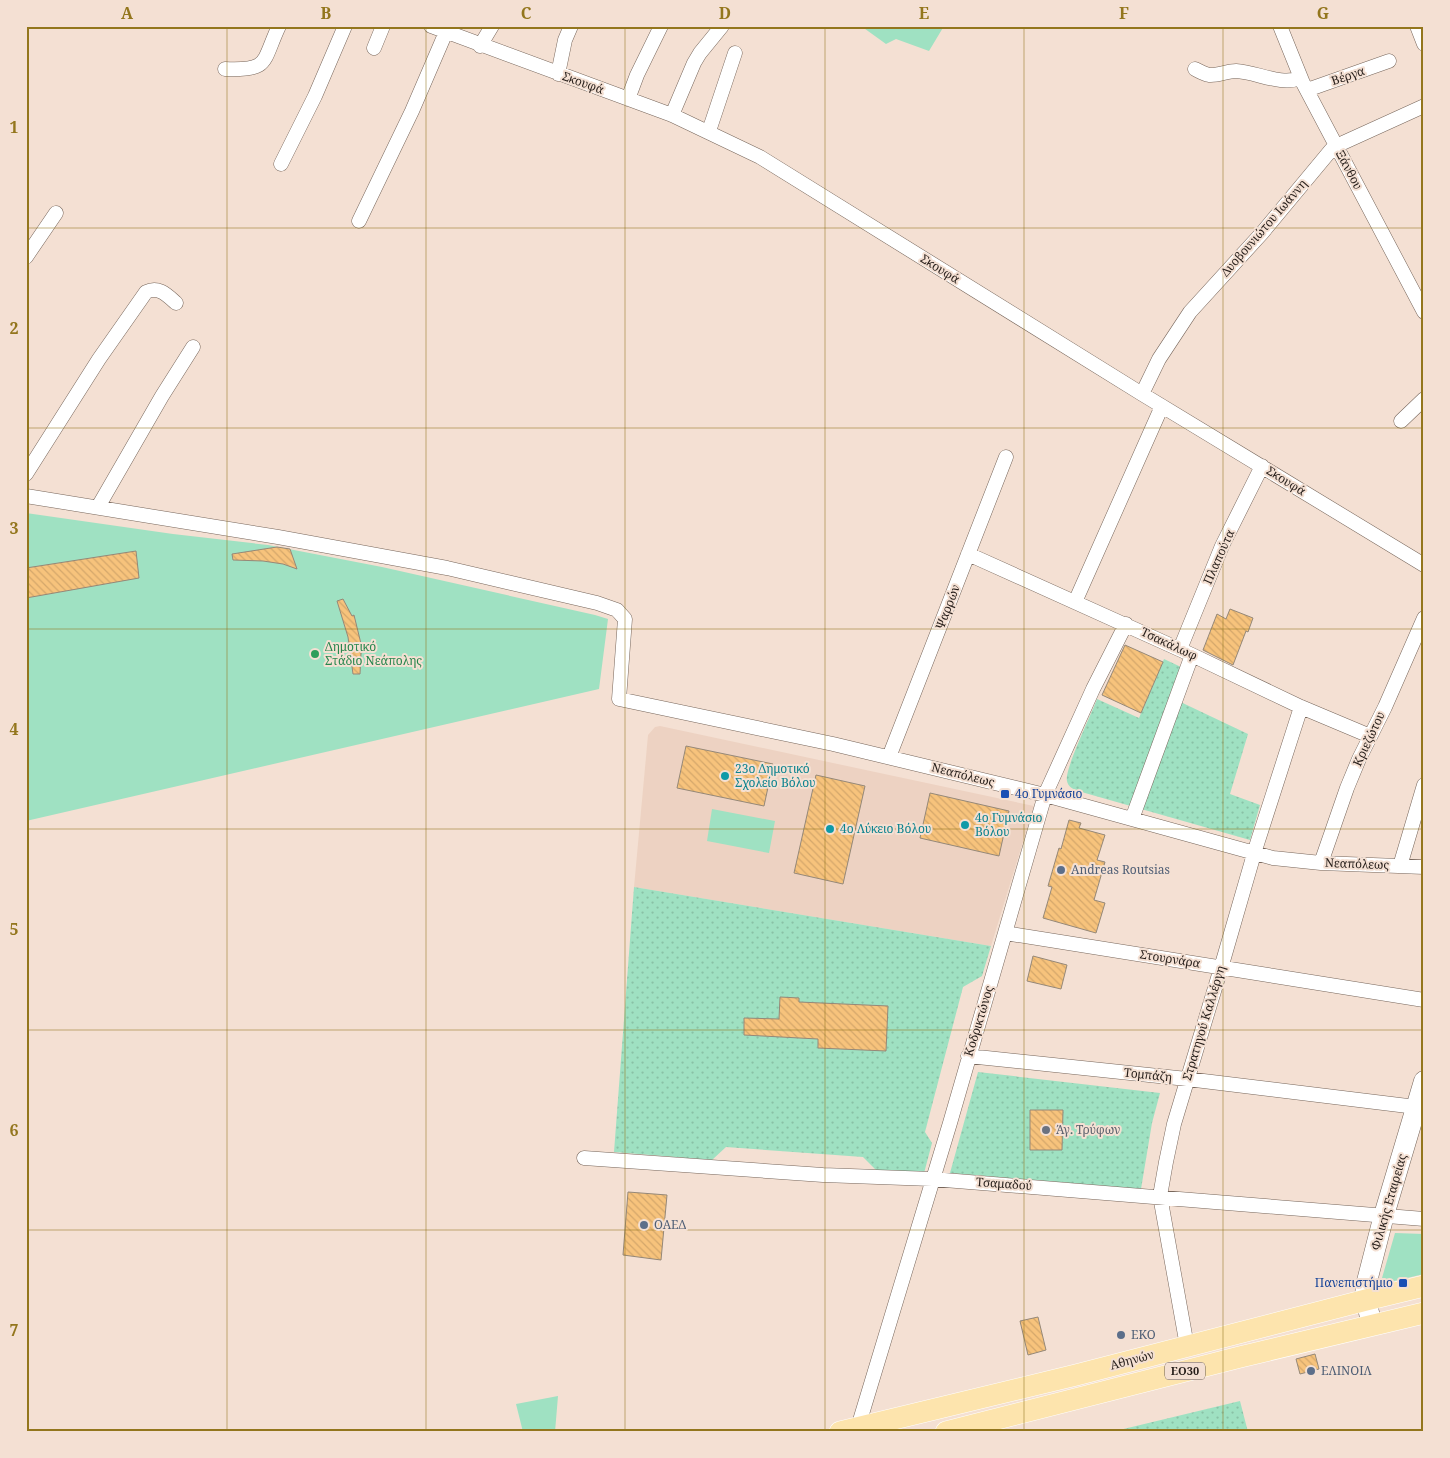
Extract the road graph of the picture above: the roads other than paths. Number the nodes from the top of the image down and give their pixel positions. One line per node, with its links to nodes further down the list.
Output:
1 (279, 26): 17 (street)
2 (345, 26): 26 (street)
3 (383, 26): 14 (street)
4 (431, 26): 11 (street, Σκουφά)
5 (492, 26): 13 (street)
6 (572, 26): 19 (street)
7 (662, 26): 21 (street)
8 (722, 26): 23 (street)
9 (1280, 26): 20 (street, Ξάνθου)
10 (1418, 26): 12 (street)
11 (446, 32): 13 (street, Σκουφά); 28 (street)
12 (1424, 44)
13 (480, 46): 19 (street, Σκουφά)
14 (374, 48)
15 (735, 53): 24 (street)
16 (1389, 61): 20 (street, Βέργα)
17 (225, 69)
18 (1195, 69): 20 (street, Βέργα)
19 (558, 74): 21 (street, Σκουφά)
20 (1304, 84): 25 (street, Ξάνθου)
21 (628, 99): 23 (street, Σκουφά)
22 (1424, 106): 25 (street, Δυοβουνιώτου Ιωάννη)
23 (672, 115): 24 (street, Σκουφά)
24 (709, 132): 33 (street, Σκουφά)
25 (1336, 146): 31 (street, Ξάνθου); 33 (street, Δυοβουνιώτου Ιωάννη)
26 (281, 164)
27 (56, 213): 29 (street)
28 (359, 220)
29 (26, 257)
30 (176, 303): 39 (street)
31 (1424, 312)
32 (193, 347): 41 (street)
33 (1142, 394): 35 (street, Σκουφά)
34 (1424, 399): 36 (street)
35 (1162, 406): 38 (street, Σκουφά); 44 (street)
36 (1401, 421)
37 (1006, 457): 42 (street, Ψαρρών)
38 (1262, 466): 43 (street, Σκουφά); 47 (street, Πλαπούτα)
39 (26, 474)
40 (26, 496): 41 (street)
41 (98, 507): 50 (street, Νεαπόλεως)
42 (968, 554): 44 (street, Τσακάλωφ); 50 (street, Ψαρρών)
43 (1424, 565)
44 (1074, 602): 46 (street, Τσακάλωφ)
45 (1424, 618): 49 (street, Κριεζώτου)
46 (1126, 624): 47 (street, Τσακάλωφ); 52 (street, Κοδρικτώνος)
47 (1186, 652): 48 (street, Τσακάλωφ); 53 (street, Πλαπούτα)
48 (1301, 707): 49 (street, Τσακάλωφ); 54 (street, Στρατηγού Καλλέργη)
49 (1370, 736): 55 (street, Κριεζώτου)
50 (889, 757): 52 (street, Νεαπόλεως)
51 (1424, 785): 56 (street)
52 (1045, 795): 53 (street, Νεαπόλεως); 58 (street, Κοδρικτώνος)
53 (1132, 819): 54 (street, Νεαπόλεως)
54 (1254, 854): 55 (street, Νεαπόλεως); 59 (street, Στρατηγού Καλλέργη)
55 (1321, 863): 56 (street, Νεαπόλεως)
56 (1400, 866): 57 (street, Νεαπόλεως)
57 (1424, 867)
58 (1005, 933): 59 (street, Στουρνάρα); 61 (street, Κοδρικτώνος)
59 (1222, 968): 60 (street, Στουρνάρα); 62 (street, Στρατηγού Καλλέργη)
60 (1424, 1000)
61 (968, 1056): 62 (street, Τομπάζη); 65 (street, Κοδρικτώνος)
62 (1187, 1079): 63 (street, Τομπάζη); 66 (street, Στρατηγού Καλλέργη)
63 (1421, 1095): 67 (street, Φιλικής Εταιρείας)
64 (584, 1158): 65 (street, Τσαμαδού)
65 (932, 1179): 66 (street, Τσαμαδού); 74 (street, Κοδρικτώνος)
66 (1160, 1196): 67 (street, Τσαμαδού); 73 (street, Στρατηγού Καλλέργη)
67 (1384, 1215): 68 (street, Τσαμαδού); 70 (street, Φιλικής Εταιρείας)
68 (1424, 1219)
69 (1424, 1286): 70 (main road, Αθηνών / ΕΟ30)
70 (1366, 1300): 72 (street, Φιλικής Εταιρείας); 73 (main road, Αθηνών / ΕΟ30)
71 (1424, 1313): 72 (main road, Αθηνών / ΕΟ30)
72 (1372, 1325): 75 (main road, Αθηνών / ΕΟ30)
73 (1187, 1346): 74 (main road, Αθηνών / ΕΟ30)
74 (849, 1430)
75 (946, 1432)

